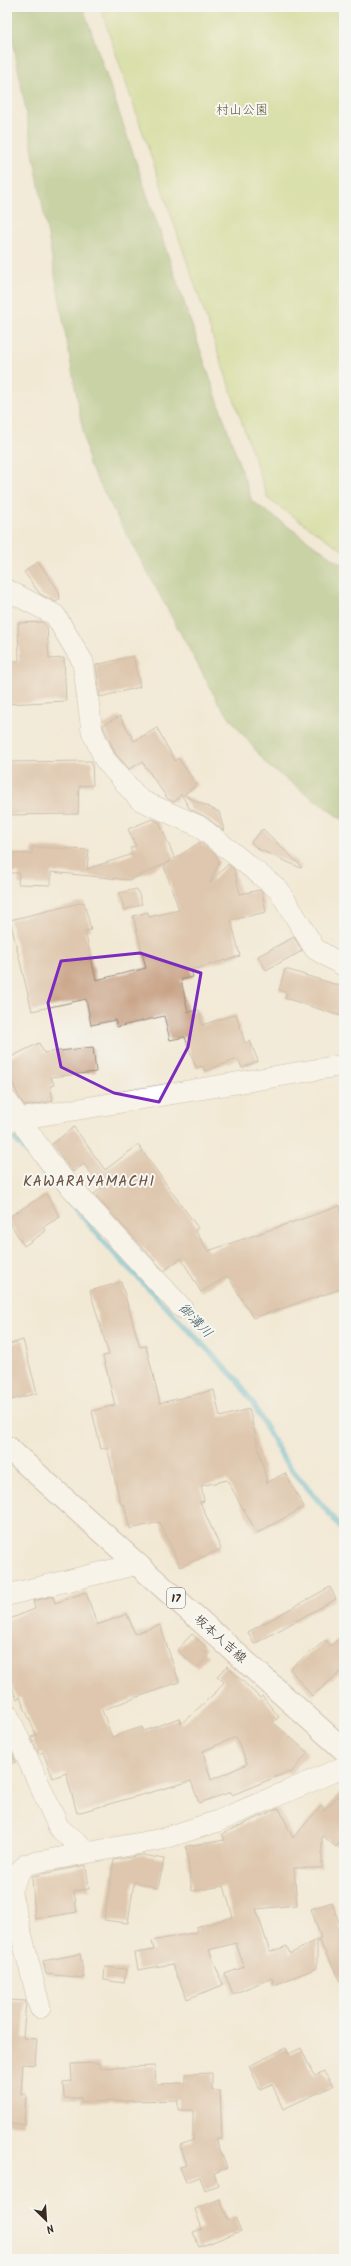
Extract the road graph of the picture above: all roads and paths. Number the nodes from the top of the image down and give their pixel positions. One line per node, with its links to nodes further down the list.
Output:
1 (7, 590): 2 (street)
2 (344, 966)
3 (344, 1065): 5 (street)
4 (7, 1101): 5 (street)
5 (13, 1120): 6 (street)
6 (182, 1308)
7 (7, 1447): 8 (main road, 坂本人吉線 / 17)
8 (138, 1564): 9 (street); 11 (main road, 坂本人吉線 / 17)
9 (7, 1595)
10 (7, 1713): 13 (street)
11 (344, 1750)
12 (344, 1766): 13 (street)
13 (87, 1852): 14 (street)
14 (40, 2008)

